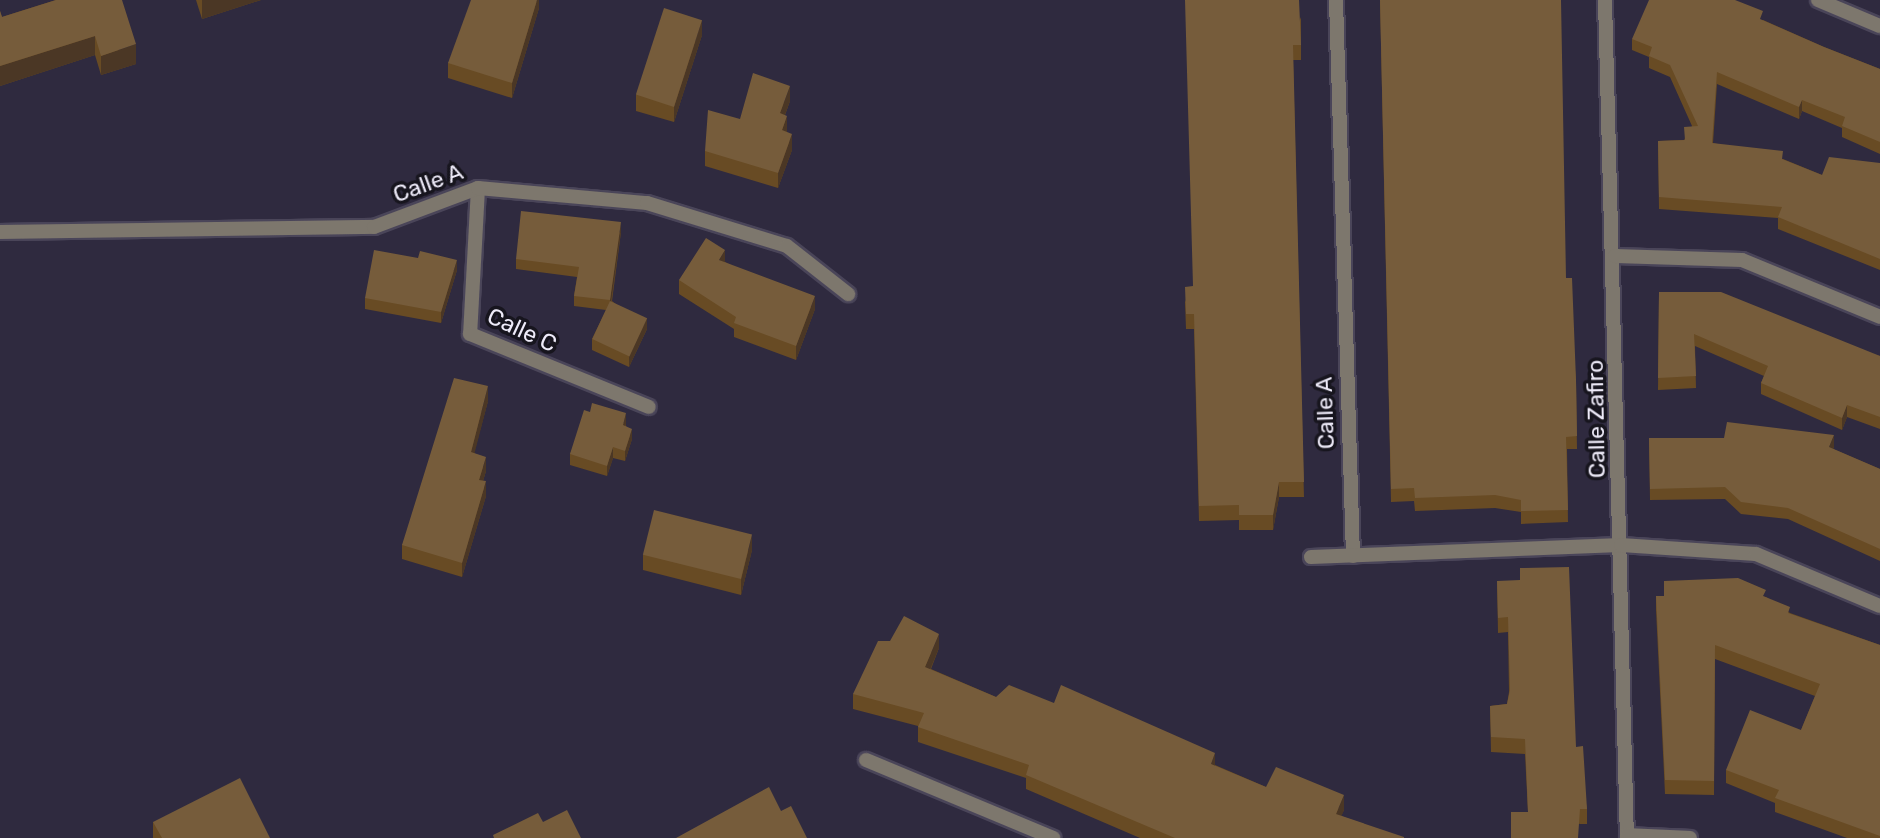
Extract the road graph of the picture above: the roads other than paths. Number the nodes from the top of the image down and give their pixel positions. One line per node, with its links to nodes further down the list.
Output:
1 (1336, 0): 12 (street, Calle A)
2 (1605, 0): 7 (street, Calle Zafiro)
3 (1818, 0): 4 (street)
4 (1880, 26)
5 (478, 188): 6 (street, Calle A); 8 (street, Calle A); 10 (street, Calle C)
6 (0, 232)
7 (1615, 256): 9 (street); 11 (street, Calle Zafiro)
8 (848, 294)
9 (1880, 317)
10 (649, 407)
11 (1621, 545): 12 (street); 14 (street); 16 (street, Calle Zafiro)
12 (1353, 556): 13 (street)
13 (1311, 557)
14 (1880, 606)
15 (866, 760): 17 (street)
16 (1627, 837): 18 (street)
17 (1053, 838)
18 (1690, 838)

